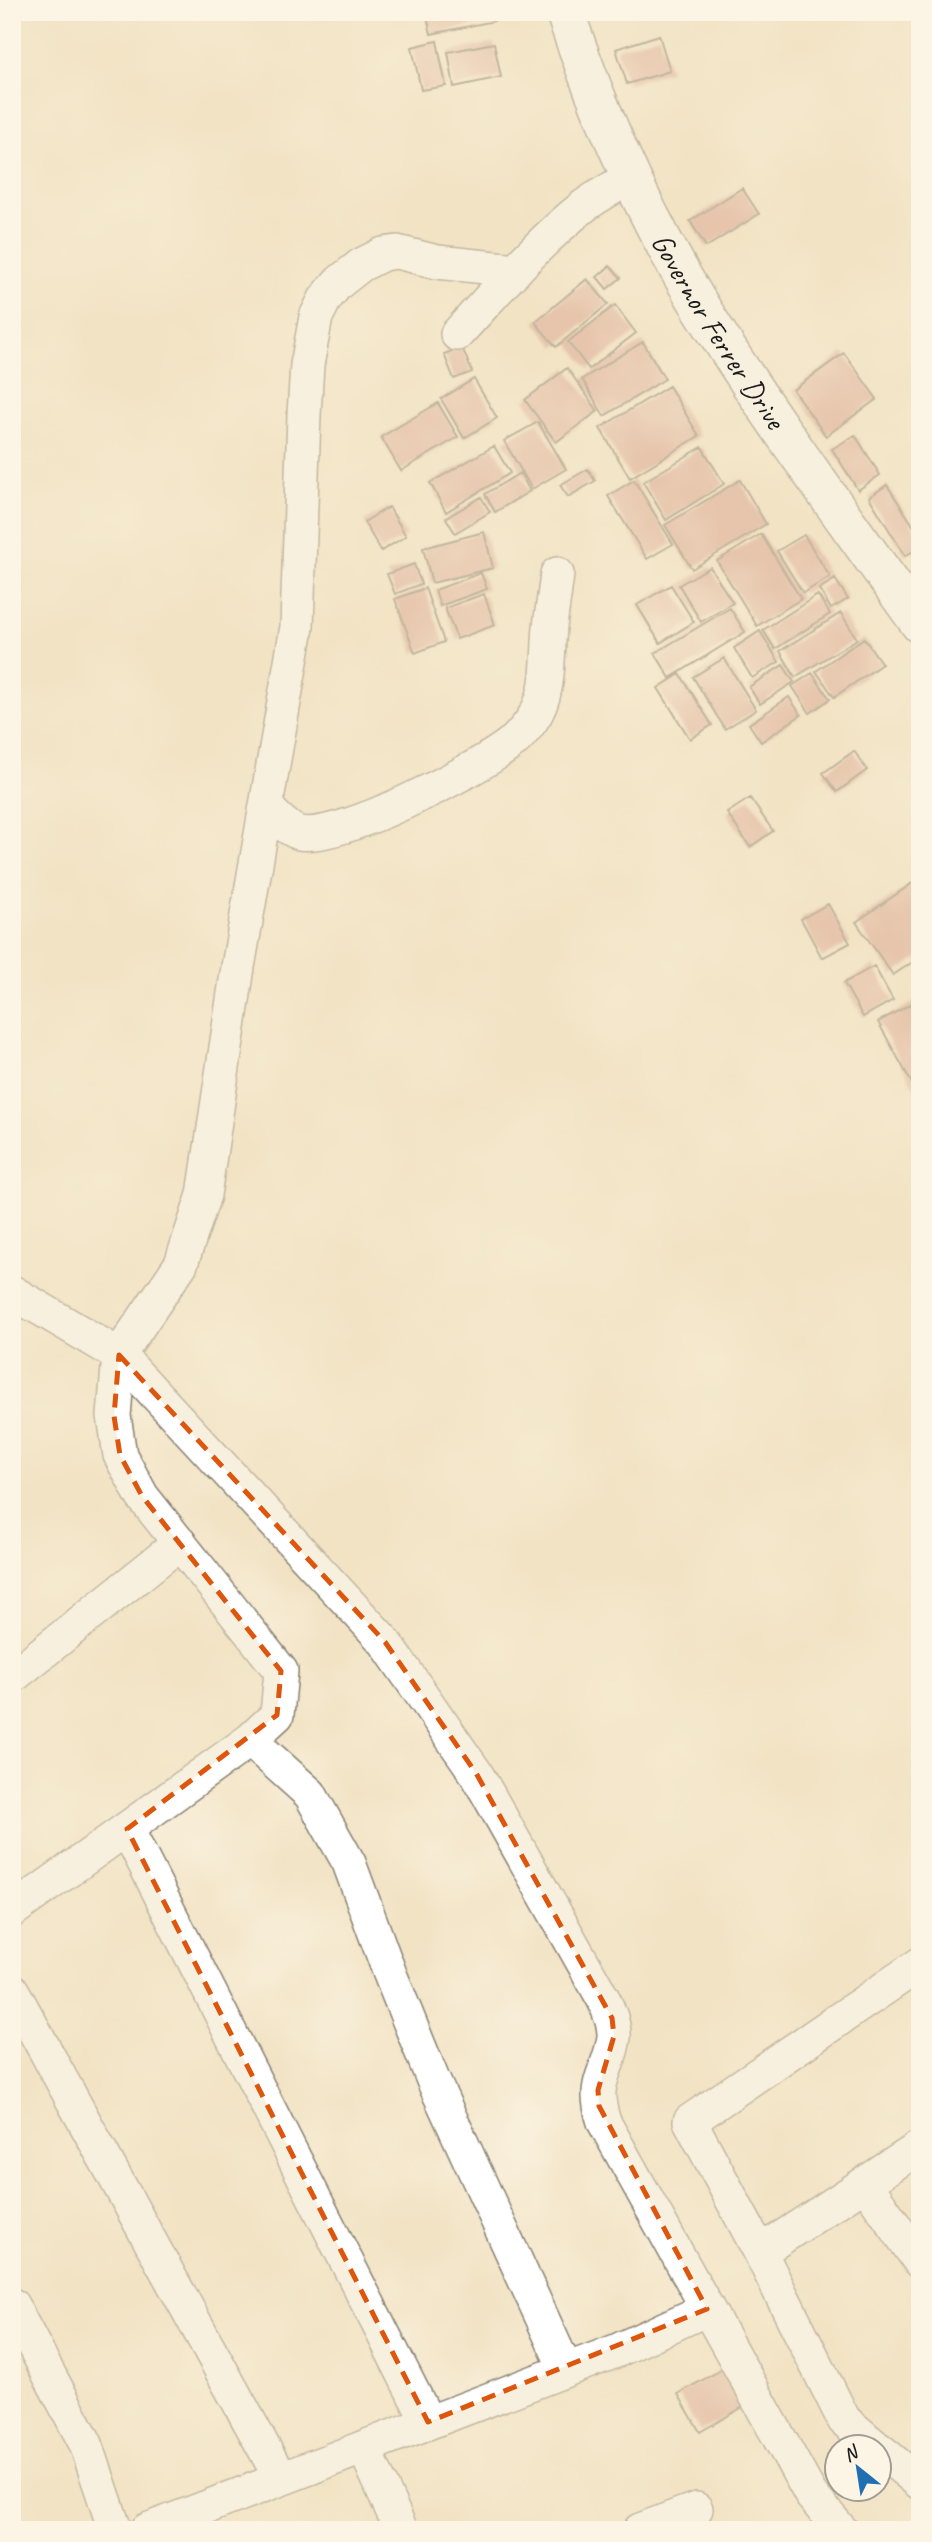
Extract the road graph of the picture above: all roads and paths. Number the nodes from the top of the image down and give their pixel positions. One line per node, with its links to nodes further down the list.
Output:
1 (565, 12): 2 (main road, Governor Ferrer Drive)
2 (631, 177): 3 (street); 6 (main road, Governor Ferrer Drive)
3 (516, 270): 4 (street); 7 (street)
4 (457, 334)
5 (557, 574): 7 (street)
6 (920, 624)
7 (266, 807): 9 (street)
8 (12, 1292): 9 (street)
9 (119, 1356): 10 (street); 22 (street)
10 (180, 1543): 11 (street); 12 (street)
11 (12, 1678)
12 (250, 1740): 13 (street); 23 (street)
13 (127, 1829): 14 (street); 24 (street)
14 (12, 1911)
15 (920, 1964): 19 (street)
16 (12, 1990): 28 (street)
17 (920, 2147): 18 (street)
18 (865, 2183): 19 (street); 20 (street)
19 (760, 2252): 25 (street)
20 (920, 2262)
21 (12, 2305): 32 (street)
22 (707, 2309): 23 (street); 35 (street)
23 (566, 2370): 24 (street)
24 (428, 2423): 26 (street)
25 (860, 2434)
26 (364, 2447): 28 (street); 34 (street)
27 (894, 2462): 29 (street)
28 (281, 2479): 33 (street)
29 (920, 2483)
30 (696, 2509): 31 (street)
31 (651, 2528)
32 (115, 2530)
33 (147, 2530)
34 (401, 2530)
35 (841, 2530)

